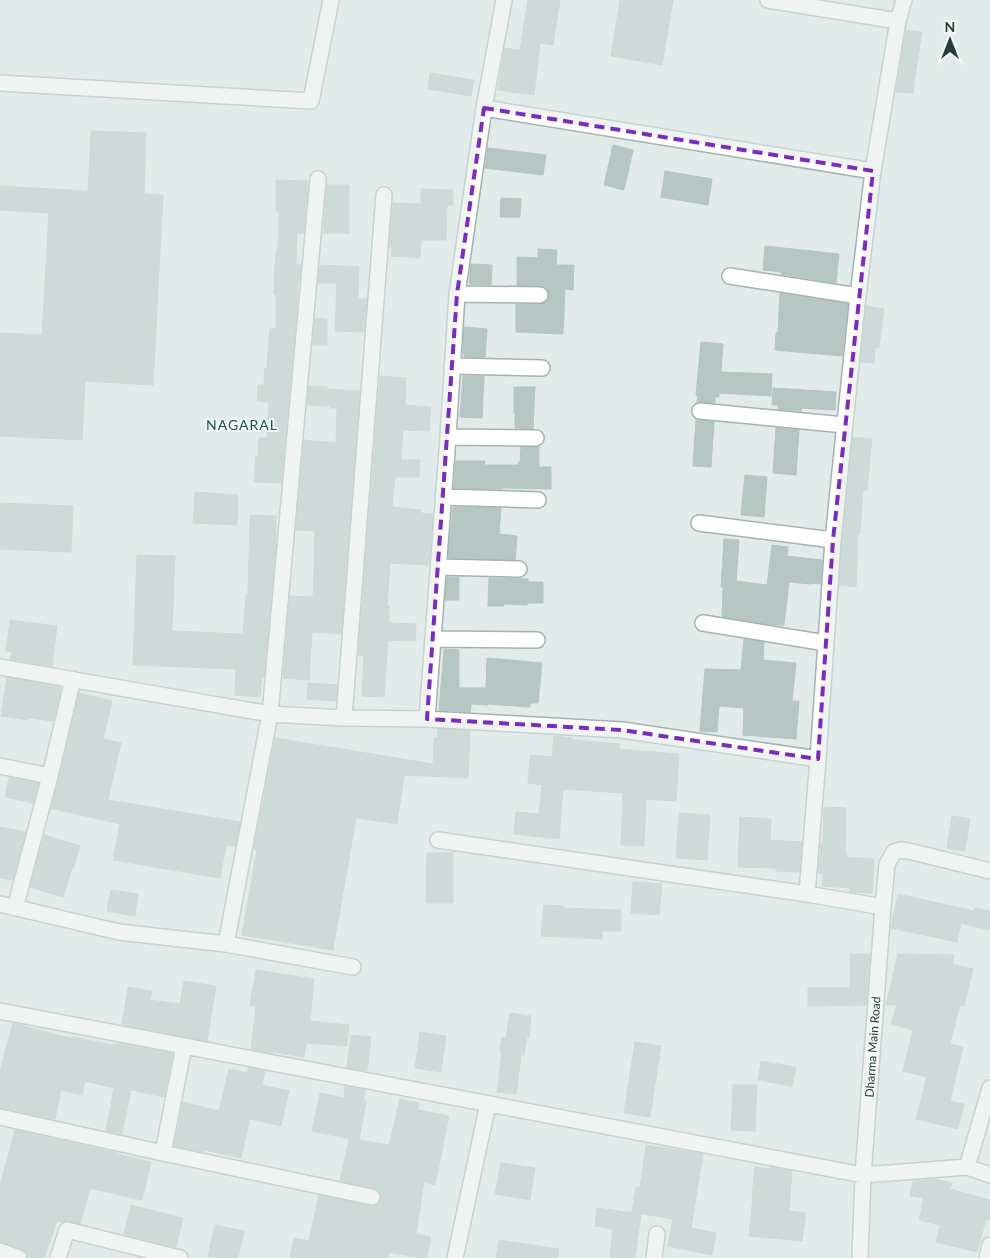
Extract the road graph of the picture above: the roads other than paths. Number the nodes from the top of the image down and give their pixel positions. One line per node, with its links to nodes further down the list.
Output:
1 (331, 0): 6 (street)
2 (504, 0): 7 (street)
3 (768, 0): 5 (street)
4 (904, 0): 5 (street)
5 (898, 21): 8 (street)
6 (0, 83)
7 (484, 108): 8 (street); 12 (street)
8 (873, 171): 14 (street)
9 (318, 179): 33 (street)
10 (384, 195): 34 (street)
11 (730, 276): 14 (street)
12 (457, 294): 13 (street); 15 (street)
13 (540, 295)
14 (858, 296): 18 (street)
15 (452, 366): 16 (street); 19 (street)
16 (542, 368)
17 (700, 411): 18 (street)
18 (844, 425): 24 (street)
19 (448, 437): 20 (street); 21 (street)
20 (536, 438)
21 (443, 497): 22 (street); 25 (street)
22 (538, 500)
23 (698, 523): 24 (street)
24 (833, 540): 30 (street)
25 (438, 567): 26 (street); 28 (street)
26 (519, 569)
27 (703, 623): 30 (street)
28 (433, 639): 29 (street); 35 (street)
29 (537, 640)
30 (826, 643): 36 (street)
31 (0, 667): 32 (street)
32 (73, 680): 33 (street); 38 (street)
33 (270, 714): 34 (street); 45 (street)
34 (344, 718): 35 (street)
35 (426, 719): 36 (street)
36 (818, 759): 41 (street)
37 (0, 766): 38 (street)
38 (50, 776): 44 (street)
39 (438, 840): 41 (street)
40 (990, 871): 43 (street, Dharma Main Road)
41 (807, 894): 43 (street)
42 (0, 904): 44 (street)
43 (883, 907): 54 (street, Dharma Main Road)
44 (15, 908): 45 (street)
45 (226, 944): 46 (street)
46 (353, 967)
47 (0, 1011): 48 (street)
48 (184, 1046): 50 (street); 52 (street)
49 (990, 1088): 53 (street)
50 (488, 1104): 54 (street); 63 (street)
51 (0, 1117): 52 (street)
52 (163, 1154): 56 (street)
53 (967, 1167): 54 (street); 55 (street)
54 (863, 1175): 65 (street, Dharma Main Road)
55 (990, 1175)
56 (372, 1197)
57 (657, 1234): 64 (street)
58 (990, 1245): 66 (street)
59 (0, 1251): 60 (street)
60 (19, 1258)
61 (58, 1258): 62 (street)
62 (180, 1258)
63 (455, 1258)
64 (654, 1258)
65 (860, 1258)
66 (987, 1258)

